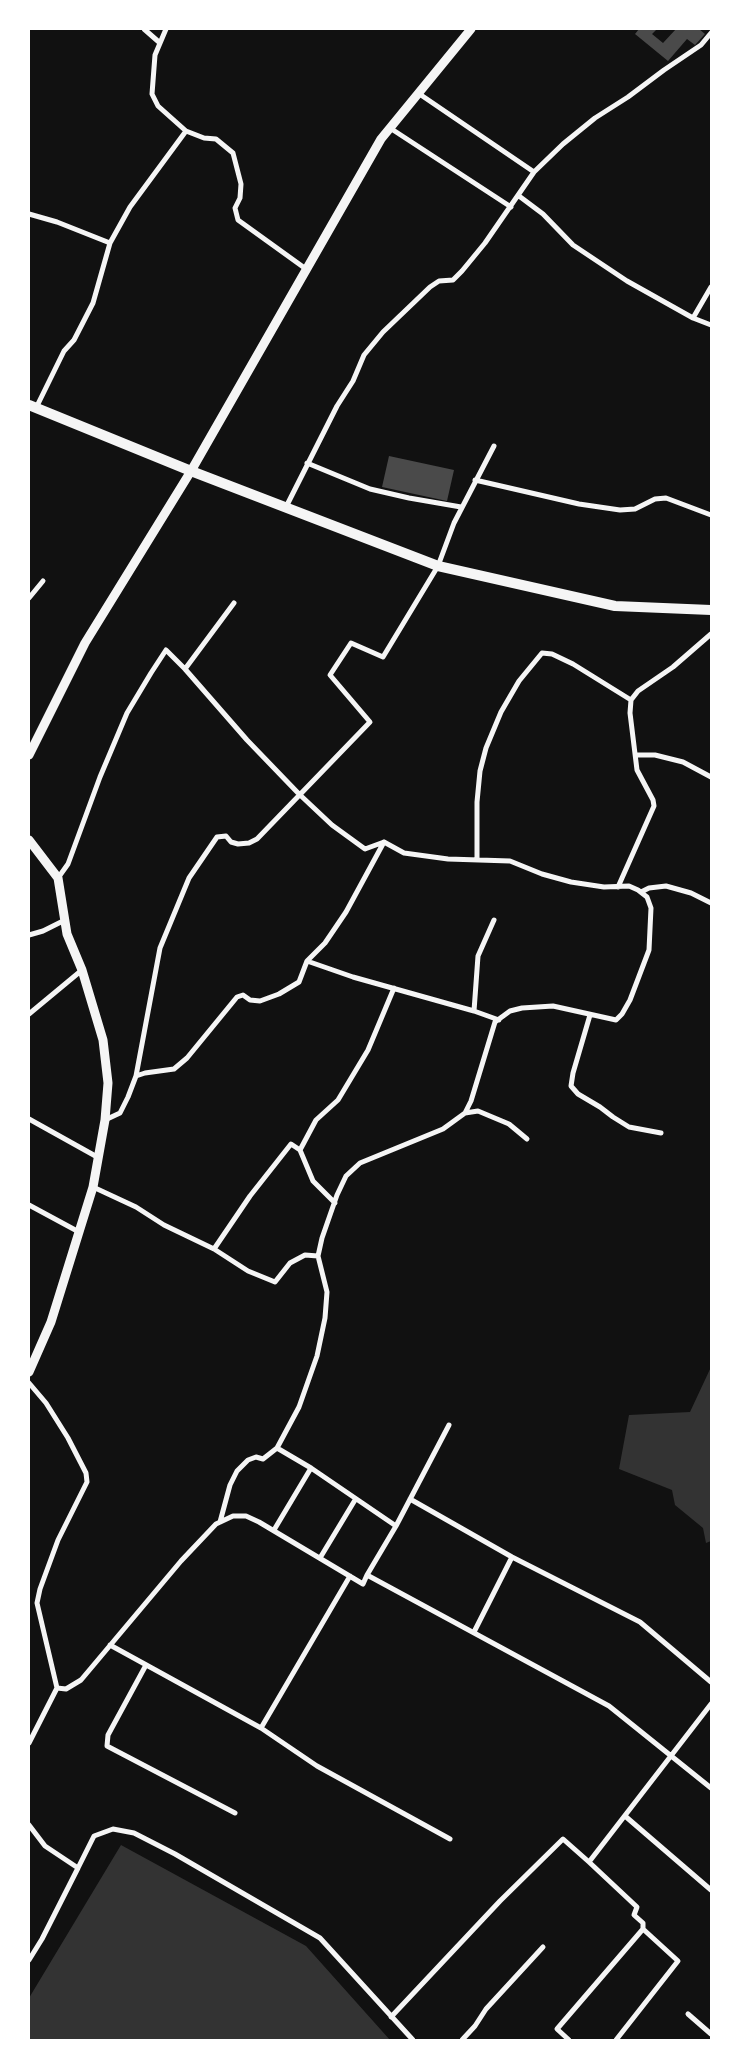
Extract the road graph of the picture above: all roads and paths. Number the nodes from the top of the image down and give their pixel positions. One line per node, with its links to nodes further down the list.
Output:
1 (144, 29): 5 (street)
2 (166, 29): 5 (street)
3 (471, 29): 6 (street)
4 (711, 33): 9 (street)
5 (160, 43): 8 (street)
6 (418, 93): 7 (street); 9 (street)
7 (390, 128): 11 (street); 14 (street)
8 (186, 131): 13 (street); 14 (street)
9 (534, 172): 10 (street)
10 (519, 196): 11 (street); 16 (street)
11 (510, 207): 20 (street)
12 (29, 214): 13 (street)
13 (110, 243): 18 (street)
14 (306, 269): 21 (street)
15 (711, 287): 16 (street)
16 (693, 318): 17 (street)
17 (711, 325)
18 (32, 407): 21 (main road)
19 (494, 446): 22 (street)
20 (307, 463): 23 (street); 24 (street)
21 (191, 471): 23 (main road); 34 (street)
22 (476, 480): 24 (street); 25 (street)
23 (286, 507): 26 (main road)
24 (461, 507): 26 (street)
25 (711, 515)
26 (438, 566): 30 (main road); 37 (street)
27 (43, 581): 28 (street)
28 (29, 598)
29 (234, 603): 32 (street)
30 (711, 610)
31 (711, 634): 33 (street)
32 (185, 669): 37 (street); 41 (street)
33 (631, 700): 35 (street); 40 (street)
34 (29, 755)
35 (636, 755): 36 (street); 42 (street)
36 (711, 777)
37 (299, 794): 39 (street); 55 (street)
38 (29, 840): 41 (street)
39 (384, 842): 40 (street); 48 (street)
40 (477, 859): 42 (street)
41 (58, 878): 45 (street)
42 (618, 887): 43 (street)
43 (642, 892): 44 (street); 53 (street)
44 (711, 903)
45 (65, 920): 47 (street); 49 (street)
46 (494, 920): 51 (street)
47 (29, 935)
48 (307, 961): 50 (street); 55 (street)
49 (82, 970): 52 (street); 58 (street)
50 (394, 988): 51 (street); 61 (street)
51 (474, 1010): 54 (street)
52 (29, 1014)
53 (590, 1015): 54 (street); 59 (street)
54 (499, 1020): 56 (street)
55 (136, 1076): 58 (street)
56 (465, 1113): 60 (street); 64 (street)
57 (29, 1119): 62 (street)
58 (105, 1120): 62 (street)
59 (661, 1133)
60 (527, 1139)
61 (300, 1150): 64 (street); 67 (street)
62 (100, 1158): 63 (street)
63 (93, 1187): 66 (street); 67 (street)
64 (335, 1202): 68 (street)
65 (29, 1205): 66 (street)
66 (79, 1232): 69 (street)
67 (214, 1249): 68 (street)
68 (318, 1256): 72 (street)
69 (29, 1372)
70 (29, 1383): 87 (street)
71 (449, 1425): 74 (street)
72 (277, 1448): 73 (street); 76 (street)
73 (311, 1468): 75 (street); 78 (street)
74 (410, 1499): 77 (street); 79 (street)
75 (355, 1500): 77 (street); 80 (street)
76 (220, 1522): 78 (street); 84 (street)
77 (396, 1526): 81 (street)
78 (274, 1530): 80 (street)
79 (512, 1556): 83 (street); 86 (street)
80 (320, 1558): 82 (street)
81 (368, 1575): 82 (street); 83 (street)
82 (350, 1576): 89 (street)
83 (474, 1632): 91 (street)
84 (110, 1645): 85 (street); 87 (street)
85 (146, 1665): 89 (street); 93 (street)
86 (711, 1682)
87 (57, 1688): 90 (street)
88 (711, 1704): 91 (street)
89 (261, 1728): 96 (street)
90 (29, 1743)
91 (672, 1756): 92 (street); 94 (street)
92 (711, 1788)
93 (235, 1813)
94 (625, 1816): 97 (street); 99 (street)
95 (29, 1825): 98 (street)
96 (450, 1839)
97 (589, 1862): 100 (street); 104 (street)
98 (78, 1868): 102 (street); 104 (street)
99 (711, 1890)
100 (643, 1929): 108 (street); 109 (street)
101 (543, 1947): 107 (street)
102 (29, 1960)
103 (688, 2014): 105 (street)
104 (391, 2017): 106 (street)
105 (711, 2034): 110 (street)
106 (412, 2040)
107 (462, 2040)
108 (569, 2040)
109 (616, 2040)
110 (707, 2040)

